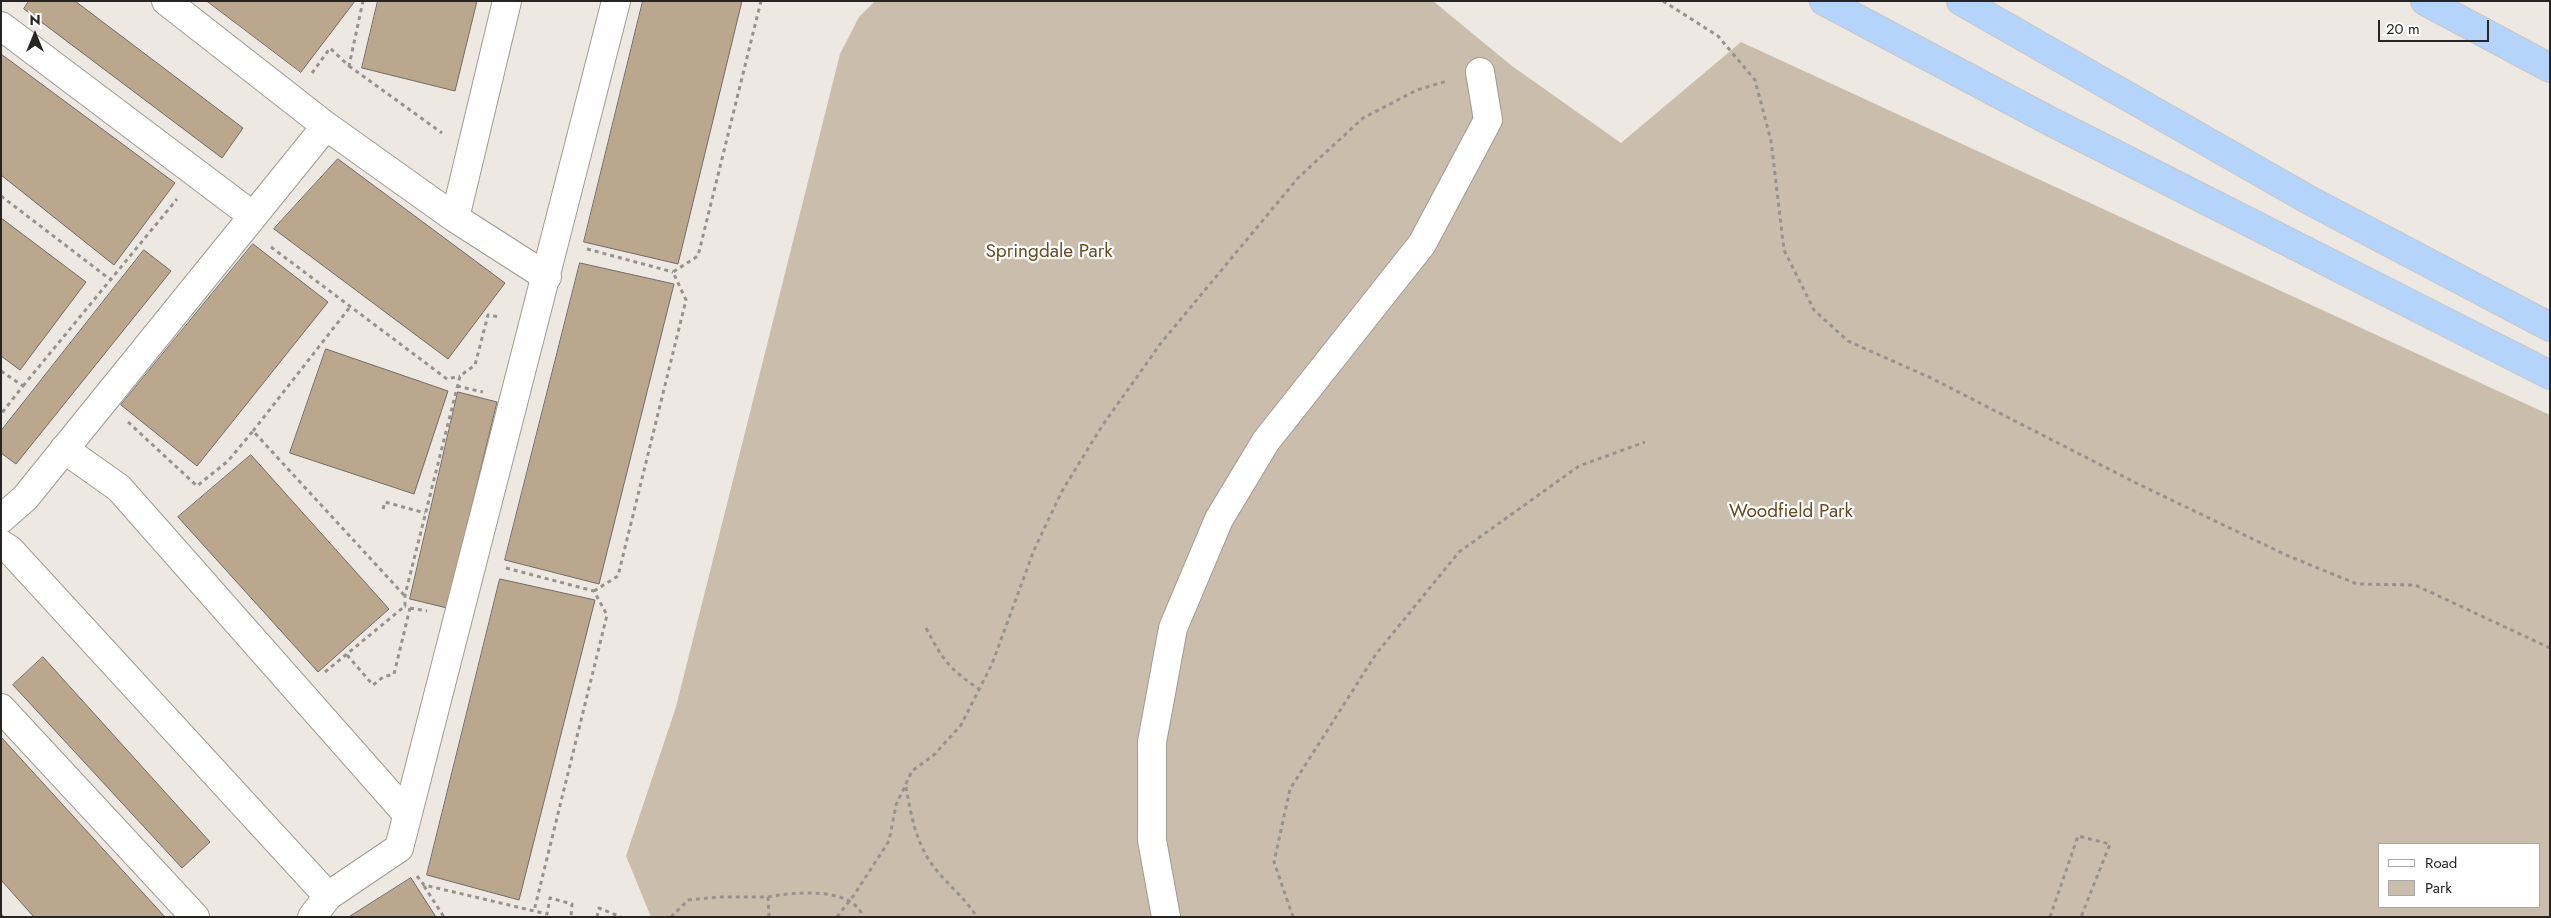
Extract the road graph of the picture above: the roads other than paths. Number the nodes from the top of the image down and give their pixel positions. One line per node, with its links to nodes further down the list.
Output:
1 (166, 1): 10 (lane)
2 (507, 1): 12 (lane)
3 (616, 1): 13 (lane)
4 (1824, 1): 15 (highway)
5 (1961, 1): 14 (highway)
6 (2425, 1): 8 (highway)
7 (1, 26): 11 (lane)
8 (2550, 68)
9 (1480, 72): 23 (lane)
10 (326, 126): 11 (lane); 12 (lane)
11 (253, 216): 16 (lane)
12 (455, 218): 13 (lane)
13 (547, 277): 20 (lane)
14 (2550, 327)
15 (2550, 375)
16 (64, 448): 17 (lane); 20 (lane)
17 (1, 519)
18 (1, 544): 21 (lane)
19 (1, 708): 22 (lane)
20 (408, 814): 21 (lane)
21 (320, 906)
22 (195, 917)
23 (1166, 917)

